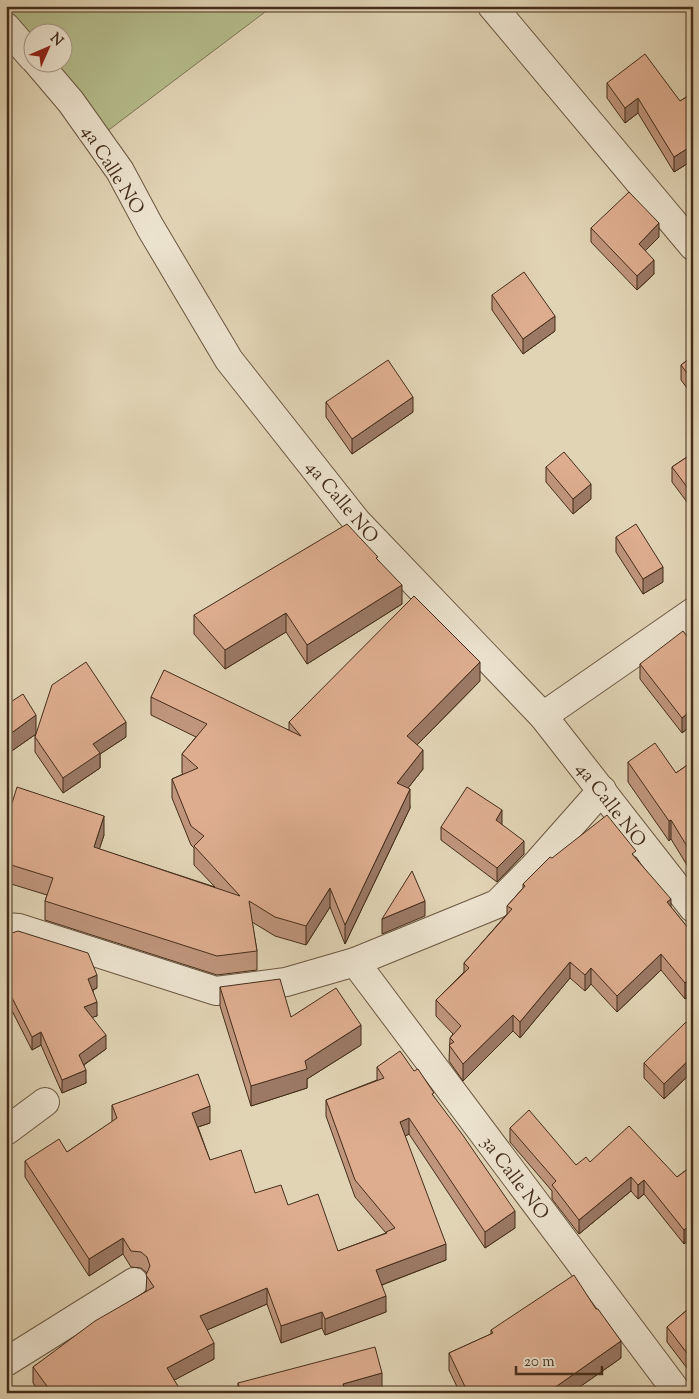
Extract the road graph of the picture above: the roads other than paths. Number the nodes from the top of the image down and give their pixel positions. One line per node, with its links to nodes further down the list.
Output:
1 (492, 6): 5 (street)
2 (6, 27): 3 (street)
3 (22, 45)
4 (46, 72): 7 (street, 4a Calle NO)
5 (693, 246)
6 (693, 612): 7 (street)
7 (543, 716): 8 (street, 4a Calle NO)
8 (602, 790): 9 (street, 4a Calle NO); 11 (street)
9 (693, 908)
10 (6, 927): 11 (street)
11 (355, 962): 16 (street, 3a Calle NO)
12 (45, 1102): 13 (street)
13 (6, 1131)
14 (134, 1282): 15 (street)
15 (6, 1362)
16 (667, 1389)

